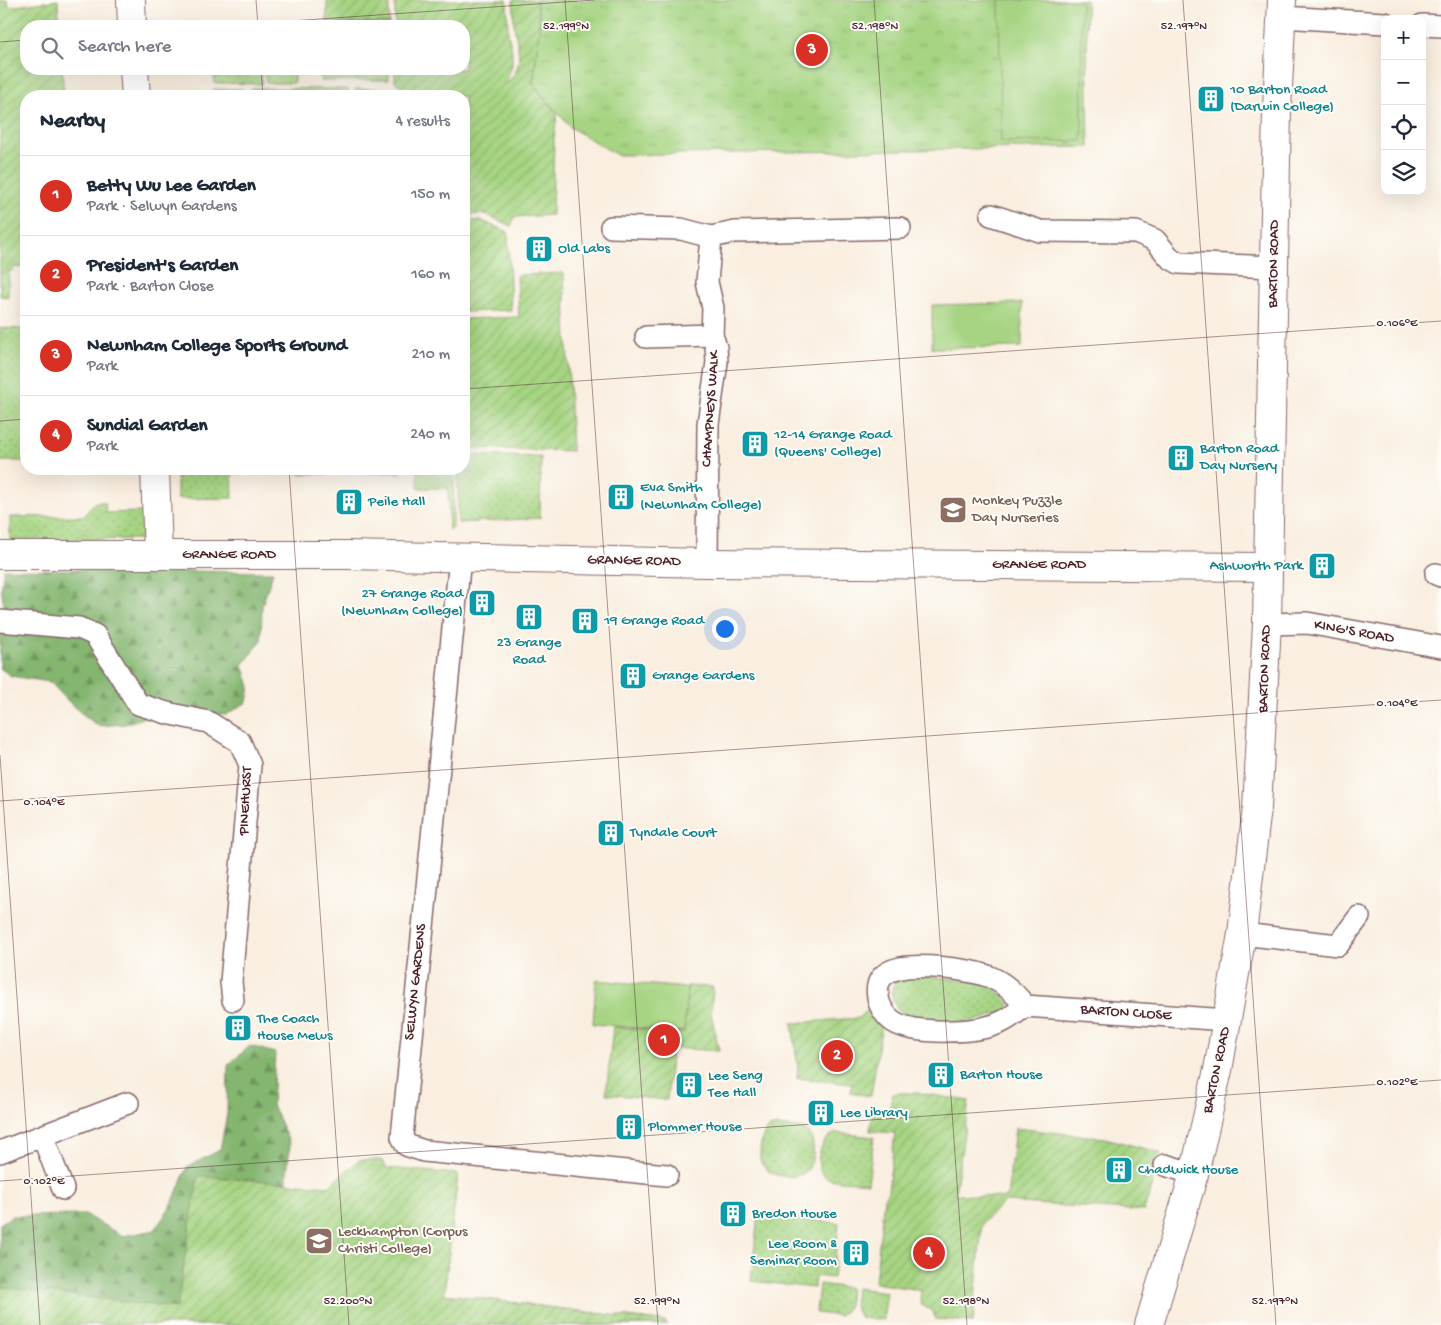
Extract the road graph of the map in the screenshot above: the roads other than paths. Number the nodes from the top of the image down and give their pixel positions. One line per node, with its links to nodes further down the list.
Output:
1 (131, 0): 3 (street)
2 (1282, 9): 4 (street); 13 (street, BARTON ROAD)
3 (132, 20)
4 (1381, 22)
5 (1426, 25): 6 (street)
6 (1441, 26)
7 (134, 75): 8 (street)
8 (136, 90)
9 (991, 215): 13 (street)
10 (611, 227): 12 (street)
11 (900, 228): 12 (street)
12 (711, 237): 14 (street, CHAMPNEYS WALK)
13 (1274, 268): 21 (street, BARTON ROAD)
14 (712, 335): 15 (street); 20 (street, CHAMPNEYS WALK)
15 (646, 337)
16 (154, 475): 18 (street)
17 (0, 555): 18 (street, GRANGE ROAD)
18 (158, 555): 19 (street, GRANGE ROAD)
19 (460, 558): 20 (street, GRANGE ROAD); 35 (street, SELWYN GARDENS)
20 (706, 563): 21 (street, GRANGE ROAD)
21 (1268, 567): 23 (street, BARTON ROAD)
22 (0, 621): 27 (street, PINEHURST)
23 (1267, 624): 24 (street, KING'S ROAD); 26 (street, BARTON ROAD)
24 (1441, 647)
25 (1359, 917): 26 (street)
26 (1242, 934): 29 (street, BARTON ROAD)
27 (233, 1000)
28 (1025, 1006): 28 (street); 29 (street, BARTON CLOSE)
29 (1227, 1020): 34 (street, BARTON ROAD)
30 (128, 1103): 31 (street)
31 (43, 1137): 32 (street); 36 (street)
32 (0, 1152)
33 (1165, 1165): 34 (street)
34 (1194, 1174): 37 (street, BARTON ROAD)
35 (666, 1175)
36 (63, 1189)
37 (1149, 1325)

